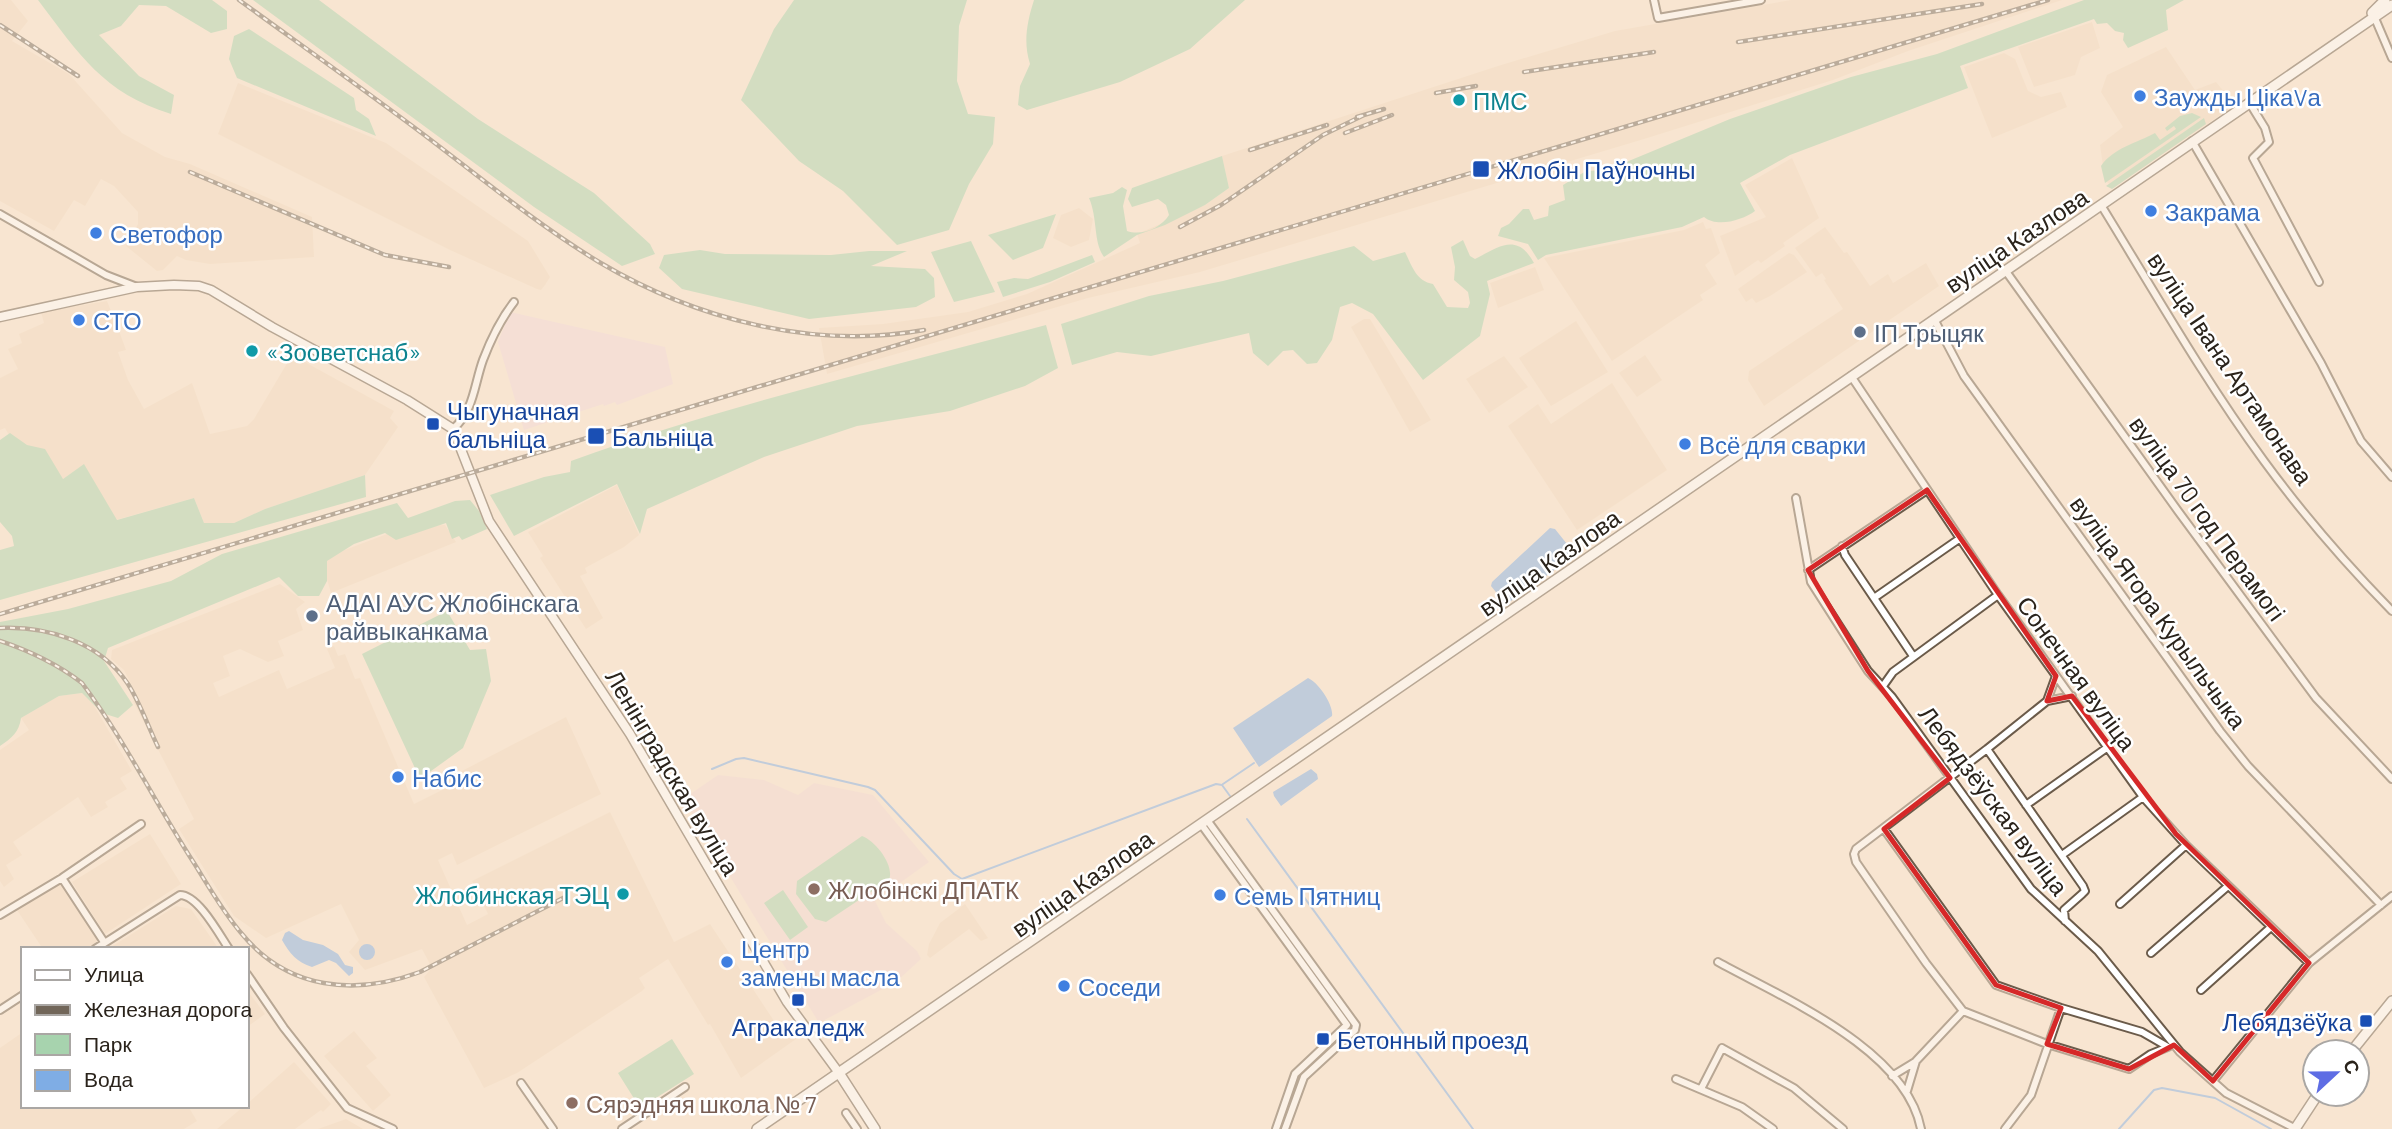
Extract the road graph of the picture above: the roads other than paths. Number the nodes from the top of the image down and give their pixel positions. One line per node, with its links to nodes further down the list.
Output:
1 (1654, 0): 2 (street)
2 (1761, 0)
3 (2385, 0): 6 (main road)
4 (2392, 5): 5 (main road)
5 (2374, 16): 6 (main road); 7 (street)
6 (2361, 24): 8 (main road, вуліца Казлова)
7 (2392, 58)
8 (2249, 102): 9 (main road, вуліца Казлова); 13 (street)
9 (2192, 141): 10 (main road, вуліца Казлова); 20 (street)
10 (2101, 205): 12 (main road, вуліца Казлова); 28 (street, вуліца Івана Артамонава)
11 (0, 214): 14 (street)
12 (2005, 270): 17 (main road, вуліца Казлова); 37 (street, вуліца 70 год Перамогі)
13 (2319, 282)
14 (136, 287): 16 (street); 19 (street)
15 (514, 302): 19 (street)
16 (0, 317)
17 (1934, 318): 18 (main road, вуліца Казлова); 49 (street, вуліца Ягора Курыльчыка)
18 (1851, 376): 21 (street, Сонечная вуліца); 40 (main road, вуліца Казлова)
19 (453, 429): 73 (street, Ленінградская вуліца)
20 (2392, 477)
21 (1927, 491): 23 (street, Сонечная вуліца); 24 (street)
22 (1796, 498): 25 (street, Лебядзёўская вуліца)
23 (1959, 538): 26 (street, Сонечная вуліца); 27 (street)
24 (1842, 546): 25 (street); 27 (street)
25 (1808, 570): 31 (street, Лебядзёўская вуліца)
26 (1998, 595): 29 (street); 30 (street, Сонечная вуліца)
27 (1874, 598): 29 (street)
28 (2392, 611)
29 (1913, 656): 31 (street)
30 (2056, 676): 32 (street, Сонечная вуліца); 33 (street)
31 (1882, 686): 36 (street, Лебядзёўская вуліца)
32 (2072, 696): 33 (street); 34 (street, Сонечная вуліца)
33 (2047, 701): 35 (street)
34 (2108, 747): 38 (street, Сонечная вуліца); 39 (street)
35 (1987, 749): 36 (street); 39 (street)
36 (1950, 778): 42 (street); 51 (street, Лебядзёўская вуліца)
37 (2392, 779)
38 (2143, 797): 43 (street, Сонечная вуліца); 44 (street)
39 (2026, 805): 44 (street)
40 (1204, 822): 73 (main road, вуліца Казлова); 89 (street); 90 (street)
41 (141, 824): 45 (street)
42 (1884, 829): 63 (street); 65 (street)
43 (2186, 845): 46 (street, Сонечная вуліца); 48 (street)
44 (2062, 855): 51 (street)
45 (62, 878): 50 (street); 53 (street)
46 (2228, 886): 52 (street, Сонечная вуліца); 56 (street)
47 (2392, 896): 49 (street)
48 (2120, 904)
49 (2381, 905): 58 (street)
50 (0, 915)
51 (2065, 922): 66 (street, Лебядзёўская вуліца)
52 (2271, 927): 58 (street, Сонечная вуліца); 60 (street)
53 (104, 943): 54 (street); 55 (street)
54 (97, 947)
55 (228, 947)
56 (2151, 953)
57 (1718, 962): 74 (street)
58 (2309, 962): 76 (street)
59 (248, 975): 83 (street)
60 (2201, 990)
61 (21, 996): 64 (street)
62 (2392, 1001): 67 (main road)
63 (2061, 1008): 68 (street); 69 (street)
64 (0, 1010)
65 (1963, 1012): 69 (street); 72 (street)
66 (2163, 1031): 68 (street); 71 (street, Лебядзёўская вуліца)
67 (2362, 1038)
68 (2156, 1039): 70 (street)
69 (2047, 1044): 70 (street); 94 (street)
70 (2168, 1047): 71 (street)
71 (2180, 1052): 76 (street, Лебядзёўская вуліца)
72 (1916, 1061): 74 (street); 80 (street)
73 (839, 1073): 86 (main road, вуліца Казлова); 88 (main road, Ленінградская вуліца)
74 (1892, 1076): 80 (street)
75 (1676, 1079): 79 (street)
76 (2213, 1081): 95 (street, Лебядзёўская вуліца)
77 (521, 1083): 84 (street)
78 (685, 1087): 85 (street)
79 (1701, 1089): 91 (street); 92 (street)
80 (1907, 1091): 93 (street)
81 (2309, 1108): 95 (main road)
82 (846, 1113): 87 (street)
83 (393, 1129)
84 (553, 1129)
85 (622, 1129)
86 (757, 1129)
87 (857, 1129)
88 (875, 1129)
89 (1276, 1129)
90 (1285, 1129)
91 (1773, 1129)
92 (1843, 1129)
93 (1921, 1129)
94 (2005, 1129)
95 (2295, 1129)

